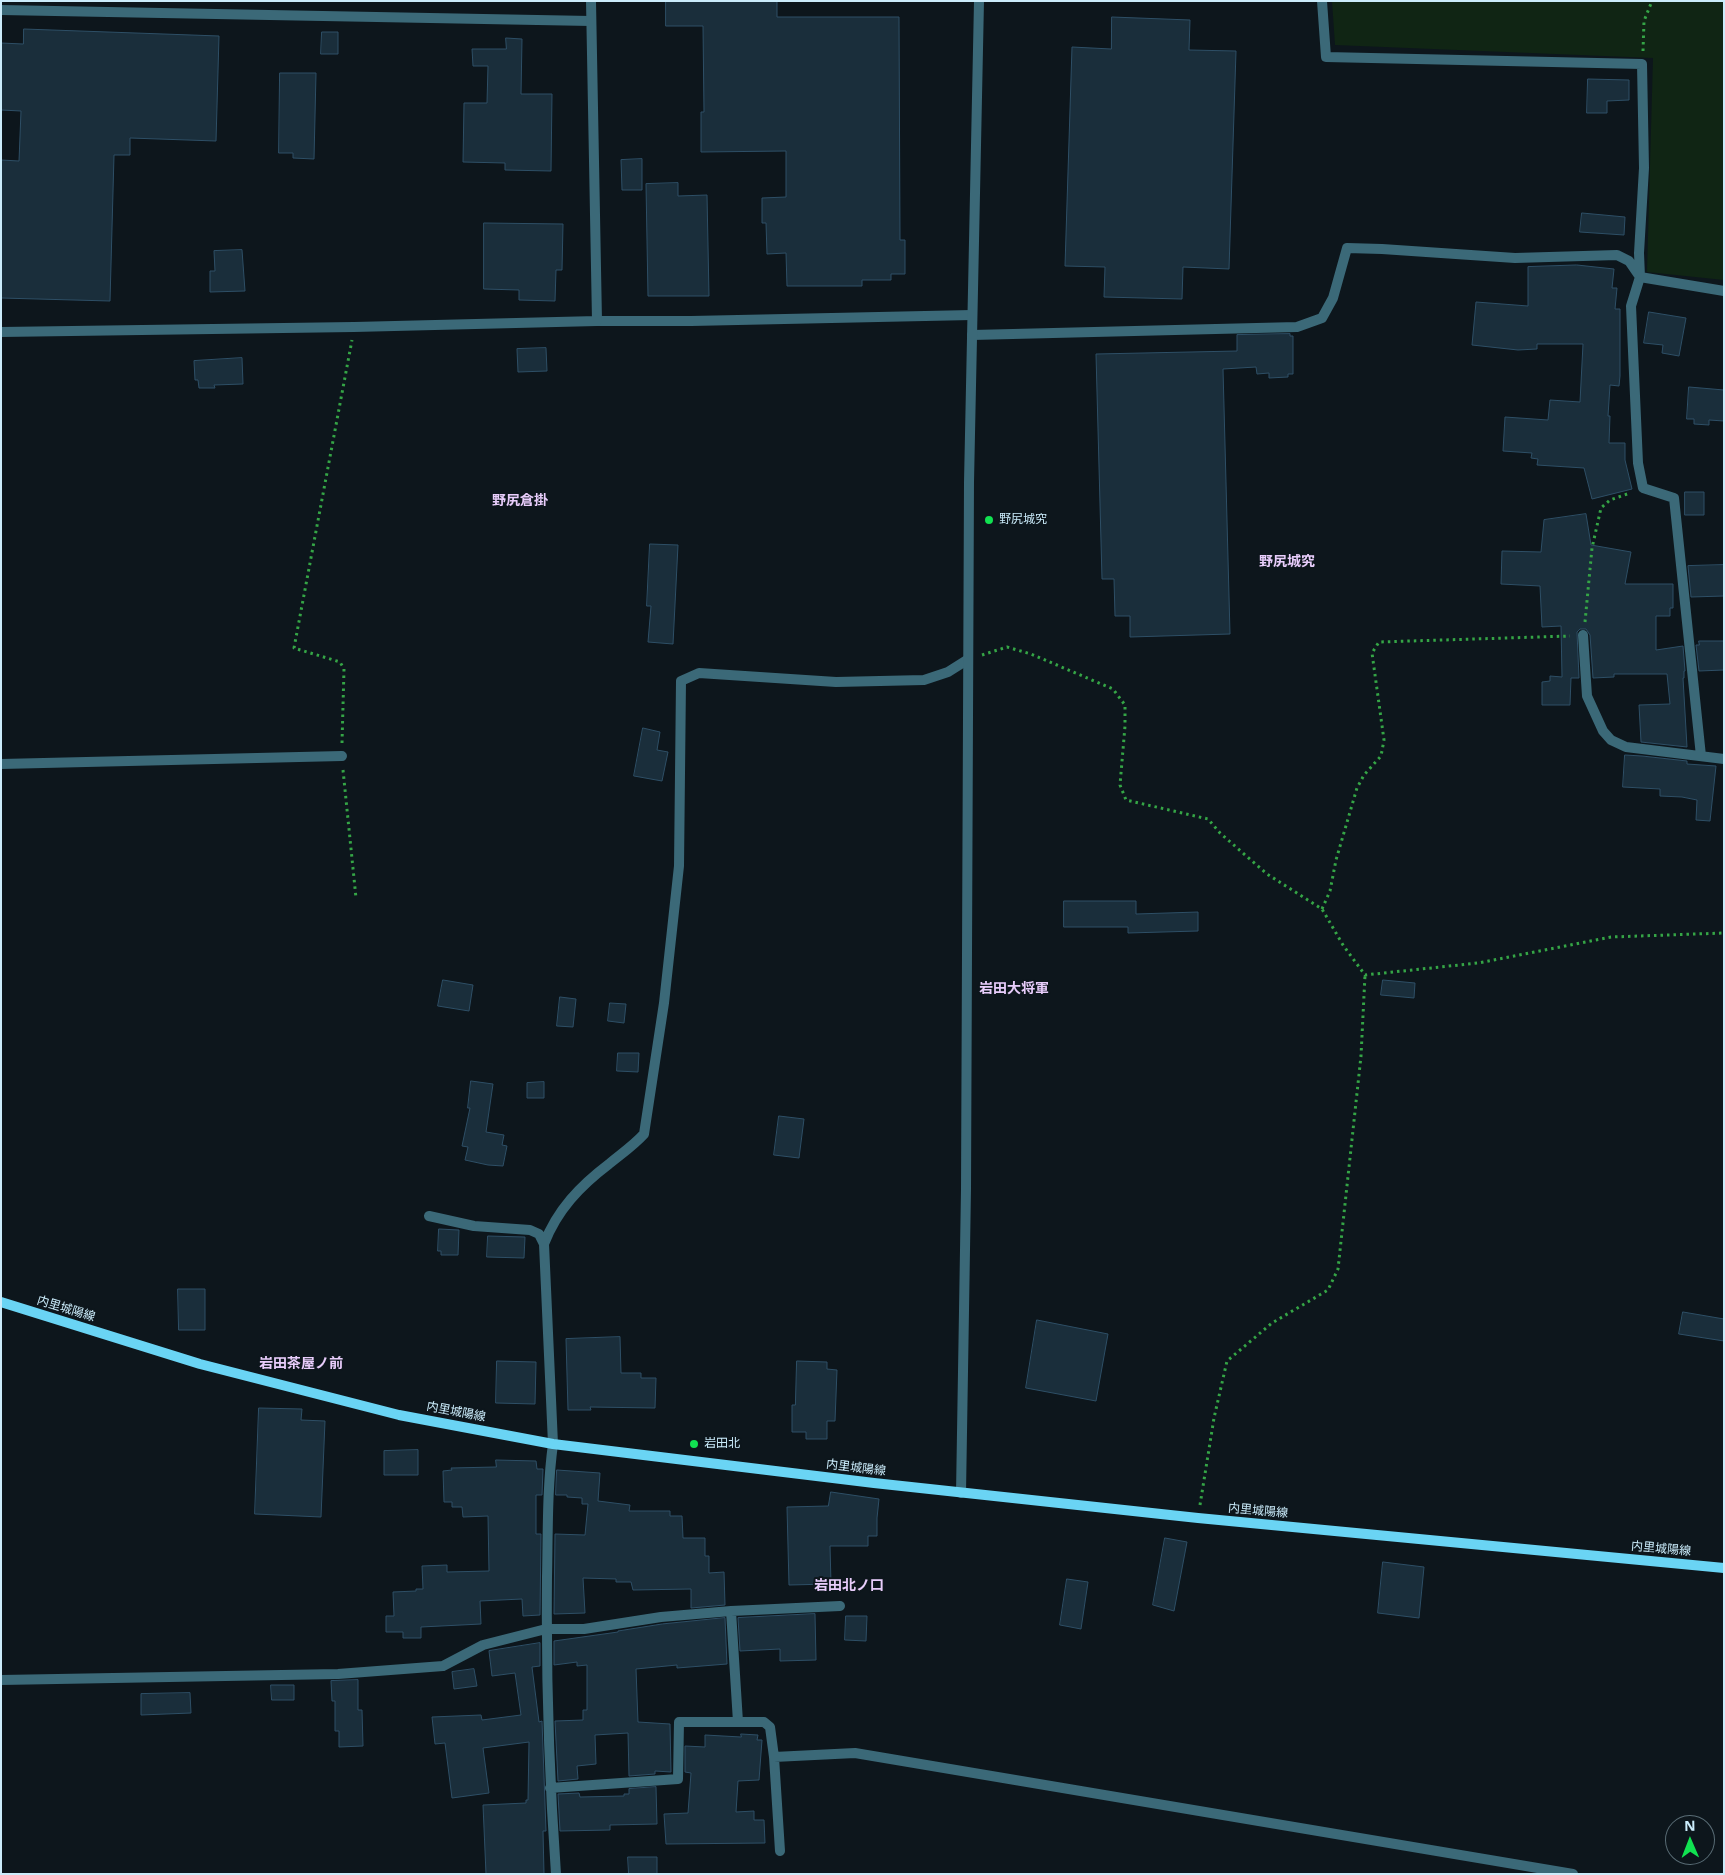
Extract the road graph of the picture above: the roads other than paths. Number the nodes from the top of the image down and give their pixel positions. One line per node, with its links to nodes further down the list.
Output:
1 (590, 1): 5 (street)
2 (979, 1): 8 (street)
3 (1322, 1): 6 (street)
4 (1, 10): 5 (street)
5 (591, 21): 9 (street)
6 (1640, 277): 7 (street); 11 (street); 15 (street)
7 (1724, 291)
8 (972, 315): 9 (street); 11 (street)
9 (597, 321): 10 (street)
10 (1, 332)
11 (972, 335): 13 (street)
12 (1584, 635): 15 (street)
13 (967, 660): 19 (street); 22 (street)
14 (342, 756): 17 (street)
15 (1701, 756): 16 (street)
16 (1724, 759)
17 (1, 764)
18 (429, 1216): 19 (street)
19 (544, 1244): 21 (street)
20 (1, 1302): 21 (main road, 内里城陽線)
21 (553, 1444): 22 (main road, 内里城陽線); 26 (street)
22 (961, 1493): 23 (main road, 内里城陽線)
23 (1724, 1568)
24 (840, 1606): 25 (street)
25 (731, 1610): 26 (street); 28 (street)
26 (546, 1629): 27 (street); 30 (street)
27 (1, 1680)
28 (738, 1722): 29 (street); 30 (street)
29 (774, 1757): 31 (street); 33 (street)
30 (550, 1788): 32 (street)
31 (780, 1852)
32 (556, 1874)
33 (1573, 1874)

